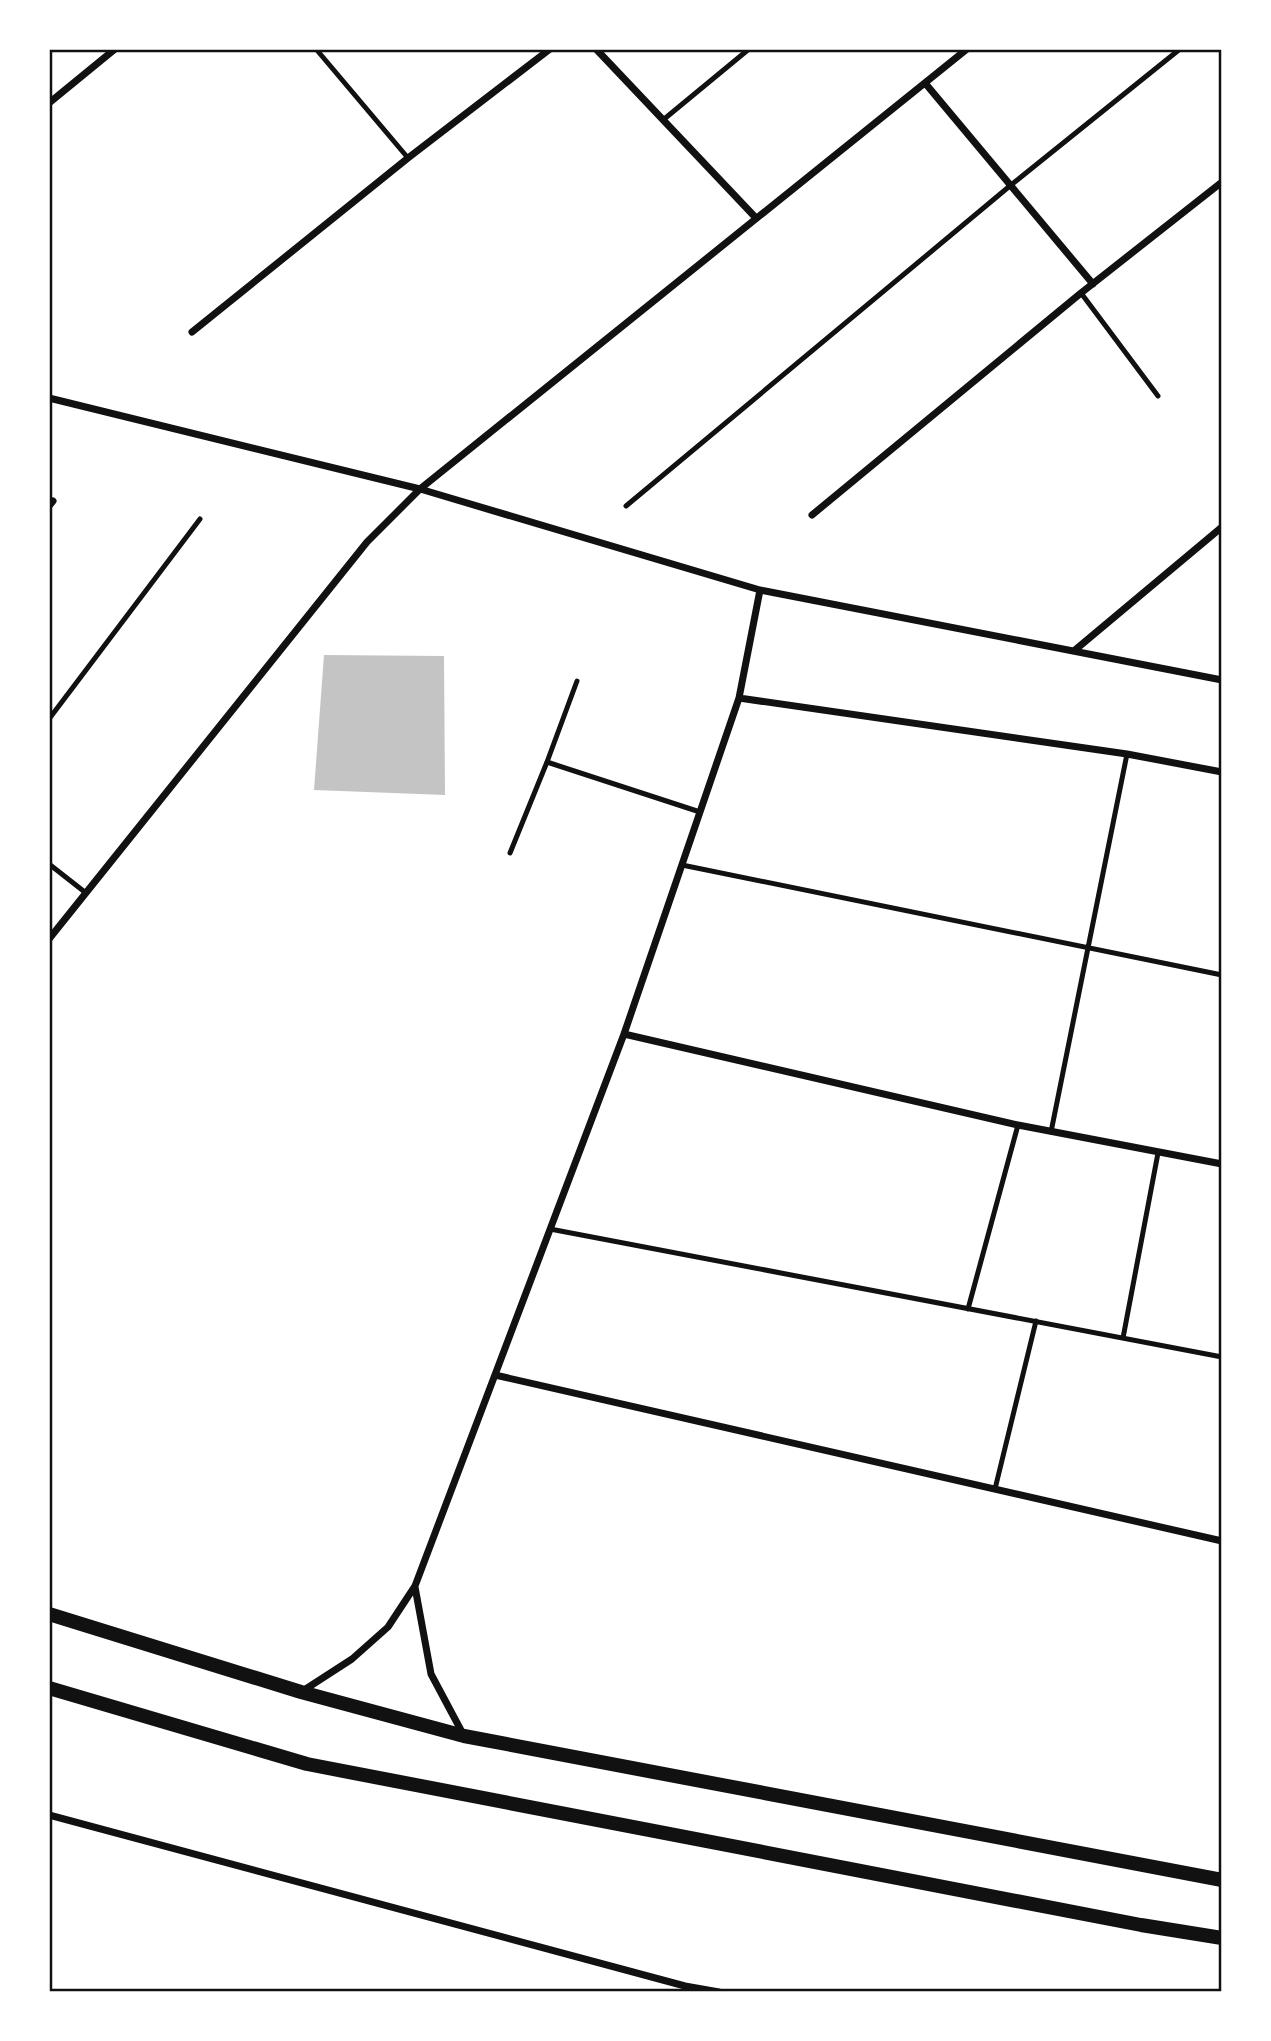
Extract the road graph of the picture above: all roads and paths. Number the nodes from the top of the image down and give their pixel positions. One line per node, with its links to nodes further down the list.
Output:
1 (116, 49): 9 (street)
2 (316, 49): 11 (lane)
3 (550, 49): 11 (street)
4 (596, 49): 10 (street)
5 (749, 49): 10 (lane)
6 (967, 49): 8 (street)
7 (1180, 49): 13 (lane)
8 (925, 83): 13 (street); 14 (street)
9 (49, 103)
10 (663, 120): 14 (street)
11 (408, 158): 17 (street)
12 (1222, 182): 15 (street)
13 (1011, 185): 15 (street); 21 (lane)
14 (756, 218): 20 (street)
15 (1093, 284): 16 (street)
16 (1082, 293): 18 (lane); 22 (street)
17 (192, 332)
18 (1158, 396)
19 (49, 398): 20 (street)
20 (420, 489): 25 (street); 38 (street)
21 (626, 506)
22 (812, 515)
23 (200, 519): 30 (lane)
24 (1222, 527): 26 (street)
25 (760, 590): 26 (street); 29 (street)
26 (1075, 650): 27 (street)
27 (1222, 680)
28 (577, 681): 32 (lane)
29 (739, 698): 31 (street); 34 (street)
30 (49, 719)
31 (1127, 754): 33 (street); 40 (lane)
32 (547, 762): 34 (lane); 35 (lane)
33 (1222, 772)
34 (700, 812): 37 (street)
35 (510, 853)
36 (49, 864): 38 (lane)
37 (682, 865): 40 (lane); 42 (street)
38 (86, 893): 39 (street)
39 (49, 939)
40 (1089, 948): 41 (lane); 44 (lane)
41 (1222, 975)
42 (624, 1034): 43 (street); 47 (street)
43 (1018, 1125): 44 (street); 48 (lane)
44 (1051, 1132): 45 (street)
45 (1158, 1153): 46 (street); 50 (lane)
46 (1222, 1164)
47 (551, 1229): 48 (lane); 52 (street)
48 (968, 1308): 49 (lane)
49 (1036, 1321): 50 (lane); 53 (lane)
50 (1123, 1338): 51 (lane)
51 (1222, 1357)
52 (495, 1375): 53 (street); 55 (street)
53 (995, 1489): 54 (street)
54 (1222, 1541)
55 (415, 1586): 58 (street); 59 (street)
56 (49, 1614): 58 (main road)
57 (49, 1688): 62 (main road)
58 (301, 1692): 59 (main road)
59 (464, 1736): 61 (main road)
60 (49, 1815): 63 (street)
61 (1222, 1880)
62 (1222, 1938)
63 (684, 1989): 64 (street)
64 (719, 1992)

